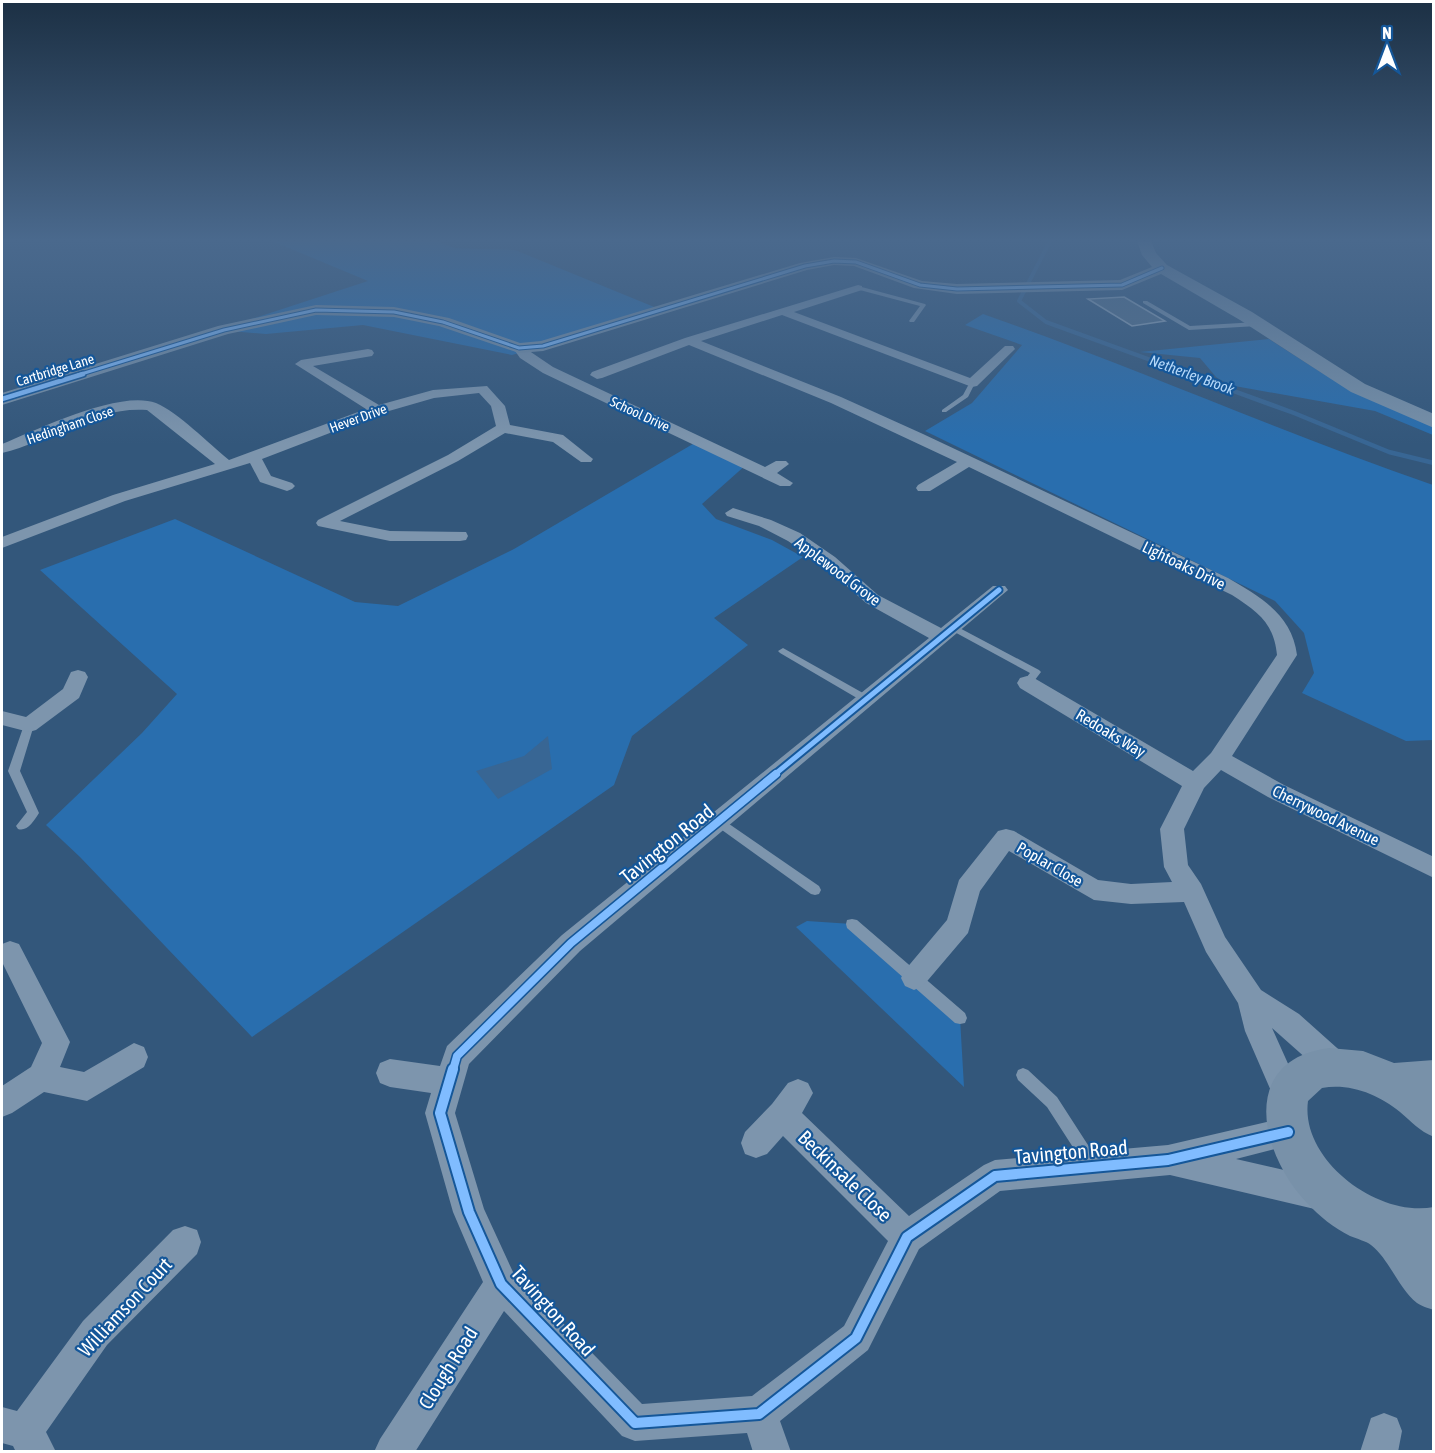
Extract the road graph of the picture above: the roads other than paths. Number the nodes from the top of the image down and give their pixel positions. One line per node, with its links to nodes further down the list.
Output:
1 (665, 309): 10 (street, Cartbridge Lane)
2 (794, 309): 6 (street)
3 (920, 309): 7 (lane)
4 (1157, 309): 8 (lane)
5 (1231, 309): 8 (street)
6 (784, 312): 9 (street); 14 (street)
7 (912, 321)
8 (1257, 324): 18 (street)
9 (689, 341): 13 (street); 23 (street, Lightoaks Drive)
10 (519, 348): 15 (street, Cartbridge Lane); 26 (street, School Drive)
11 (1009, 349): 14 (street)
12 (368, 353): 16 (street)
13 (610, 381)
14 (972, 383): 17 (lane)
15 (2, 399)
16 (377, 410): 19 (street, Hever Drive); 21 (street, Hever Drive)
17 (944, 411)
18 (1434, 422)
19 (503, 428): 22 (street); 31 (street)
20 (2, 449): 25 (street, Hedingham Close)
21 (254, 457): 25 (street, Hever Drive); 28 (street)
22 (586, 459)
23 (969, 461): 29 (street); 41 (street, Lightoaks Drive)
24 (781, 464): 26 (street)
25 (226, 465): 32 (street, Hever Drive)
26 (766, 473): 27 (street, School Drive)
27 (786, 483)
28 (286, 486)
29 (924, 488)
30 (733, 513): 34 (street, Applewood Grove)
31 (460, 536)
32 (2, 543)
33 (999, 590): 34 (street, Tavington Road)
34 (946, 632): 37 (lane); 38 (street, Tavington Road)
35 (783, 651): 38 (lane)
36 (78, 677): 40 (street)
37 (1027, 683): 42 (street, Redoaks Way)
38 (866, 699): 43 (street, Tavington Road)
39 (2, 718): 40 (street)
40 (28, 725): 44 (lane)
41 (1219, 759): 42 (street, Lightoaks Drive); 45 (street, Cherrywood Avenue)
42 (1195, 783): 47 (street, Lightoaks Drive)
43 (719, 822): 46 (lane); 58 (street, Tavington Road)
44 (22, 826)
45 (1434, 868)
46 (816, 890)
47 (1192, 891): 50 (street, Poplar Close); 51 (street, Lightoaks Drive)
48 (852, 924): 50 (lane)
49 (10, 952): 57 (street)
50 (914, 978): 52 (lane)
51 (1251, 999): 54 (street, Lightoaks Drive); 61 (street, Lightoaks Drive)
52 (960, 1018)
53 (134, 1057): 57 (street)
54 (1336, 1066): 59 (street); 61 (street)
55 (390, 1073): 58 (street)
56 (1023, 1075): 65 (lane)
57 (40, 1077): 60 (street)
58 (449, 1081): 71 (street, Tavington Road)
59 (1413, 1082): 62 (street)
60 (2, 1103)
61 (1288, 1114): 64 (street, Tavington Road); 66 (street)
62 (1434, 1116)
63 (756, 1143): 69 (street, Beckinsale Close)
64 (1168, 1160): 65 (street, Tavington Road); 66 (street, Tavington Road)
65 (1094, 1167): 69 (street, Tavington Road)
66 (1332, 1197): 67 (street)
67 (1387, 1228): 68 (street); 72 (street)
68 (1434, 1230)
69 (907, 1237): 73 (street, Tavington Road)
70 (185, 1242): 74 (street, Williamson Court)
71 (501, 1284): 73 (street, Tavington Road); 75 (street, Clough Road)
72 (1434, 1286)
73 (759, 1414): 76 (street)
74 (21, 1436)
75 (393, 1452)
76 (772, 1452)

